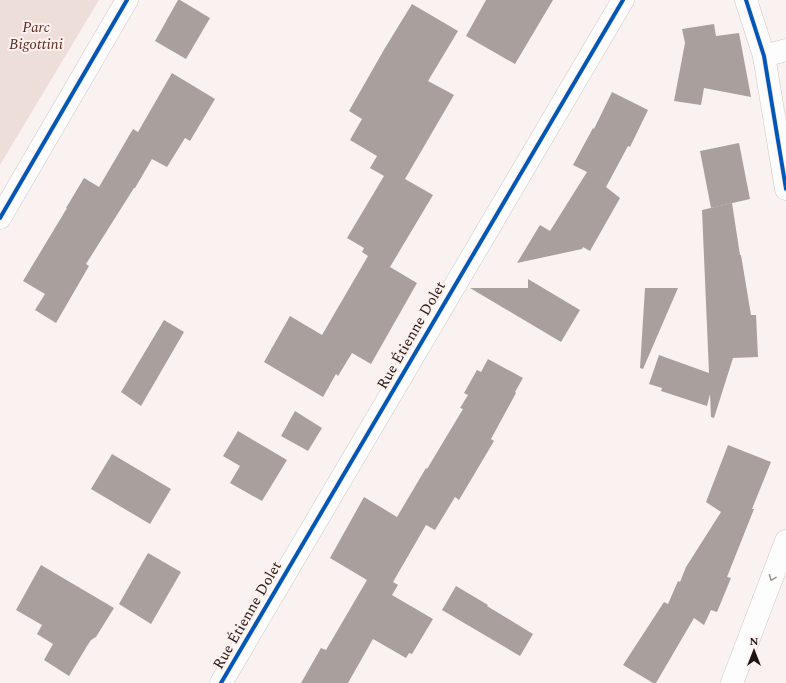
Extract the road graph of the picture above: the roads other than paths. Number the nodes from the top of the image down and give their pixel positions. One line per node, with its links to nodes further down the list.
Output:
1 (127, 0): 7 (street)
2 (623, 0): 9 (street, Rue Étienne Dolet)
3 (746, 0): 5 (street)
4 (786, 50): 5 (street)
5 (764, 56): 6 (street)
6 (786, 189)
7 (0, 218)
8 (786, 541): 10 (street, one-way to 10)
9 (221, 683)
10 (732, 683)

